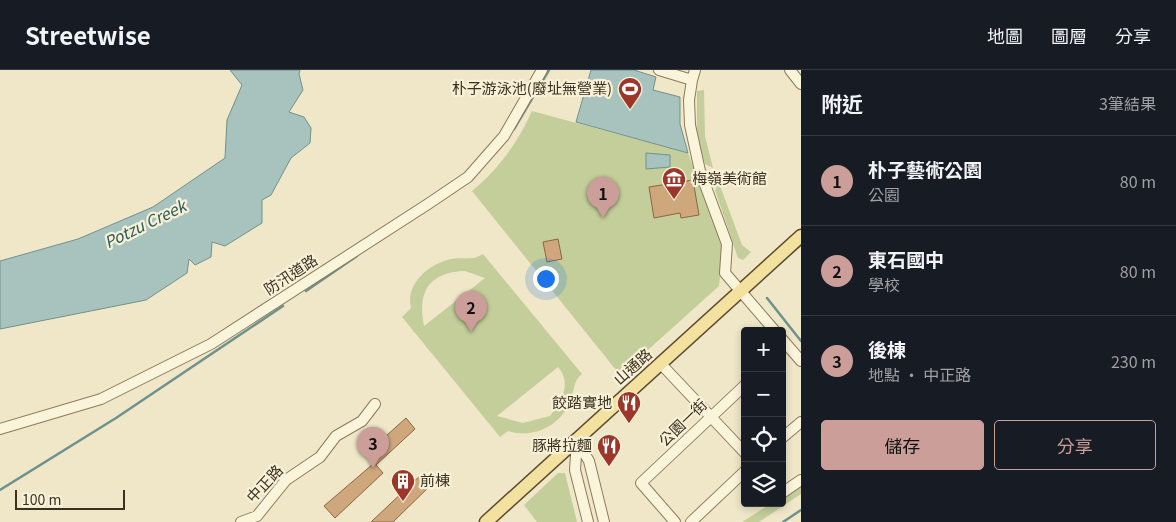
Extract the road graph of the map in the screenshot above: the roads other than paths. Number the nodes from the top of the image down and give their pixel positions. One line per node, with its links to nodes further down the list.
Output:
1 (542, 70): 16 (street, 防汛道路)
2 (658, 70): 4 (street)
3 (790, 70): 5 (street)
4 (693, 75): 7 (street)
5 (801, 84)
6 (801, 236): 7 (main road, 山通路)
7 (740, 291): 8 (street); 11 (main road, 山通路)
8 (772, 327)
9 (786, 346): 10 (street)
10 (801, 361)
11 (661, 364): 14 (street); 18 (main road, 山通路)
12 (741, 389): 14 (street, 公園一街)
13 (375, 404): 23 (street, 中正路)
14 (711, 417): 19 (street); 28 (street, 公園一街)
15 (801, 422): 17 (street)
16 (0, 430)
17 (786, 435)
18 (577, 441): 25 (main road, 山通路); 26 (street); 27 (street)
19 (741, 449)
20 (741, 475): 29 (street)
21 (801, 480): 22 (street)
22 (786, 490)
23 (260, 519): 24 (street, 中正路)
24 (241, 522)
25 (486, 522)
26 (588, 522)
27 (604, 522)
28 (675, 522)
29 (691, 522)

